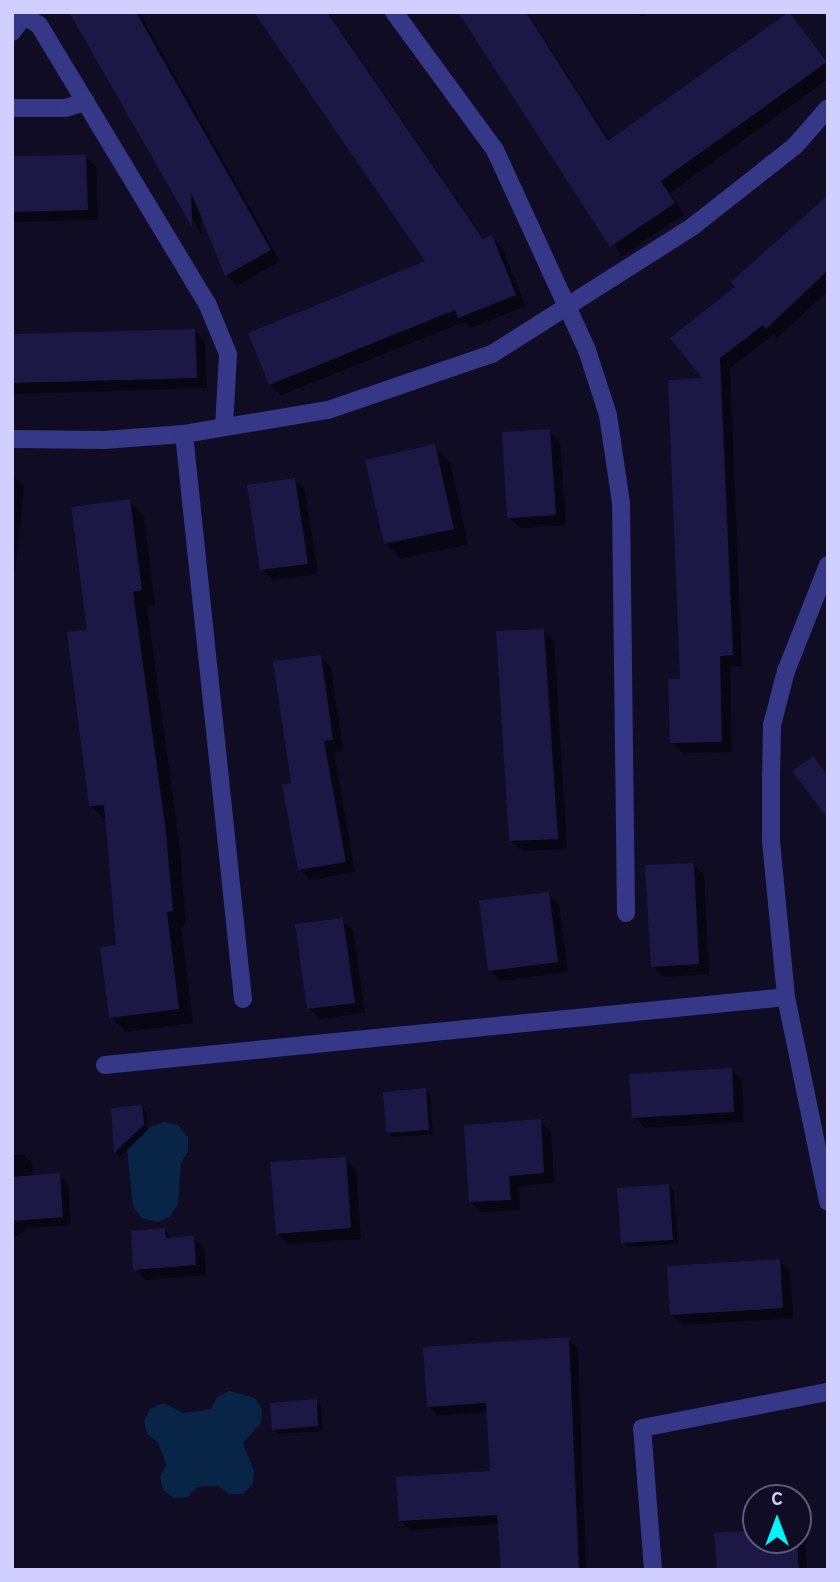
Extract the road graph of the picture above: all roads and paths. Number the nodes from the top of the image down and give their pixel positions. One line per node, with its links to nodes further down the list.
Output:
1 (394, 12): 6 (street)
2 (12, 32): 3 (street)
3 (86, 102): 4 (street); 7 (street)
4 (12, 108)
5 (828, 108): 6 (street)
6 (568, 309): 7 (street); 11 (street)
7 (224, 427): 8 (street)
8 (184, 434): 9 (street); 13 (street)
9 (12, 439)
10 (828, 565): 12 (street)
11 (626, 913)
12 (786, 997): 14 (street); 15 (street)
13 (243, 999)
14 (105, 1065)
15 (825, 1180): 16 (street)
16 (828, 1202)
17 (828, 1392): 18 (street)
18 (653, 1570)

